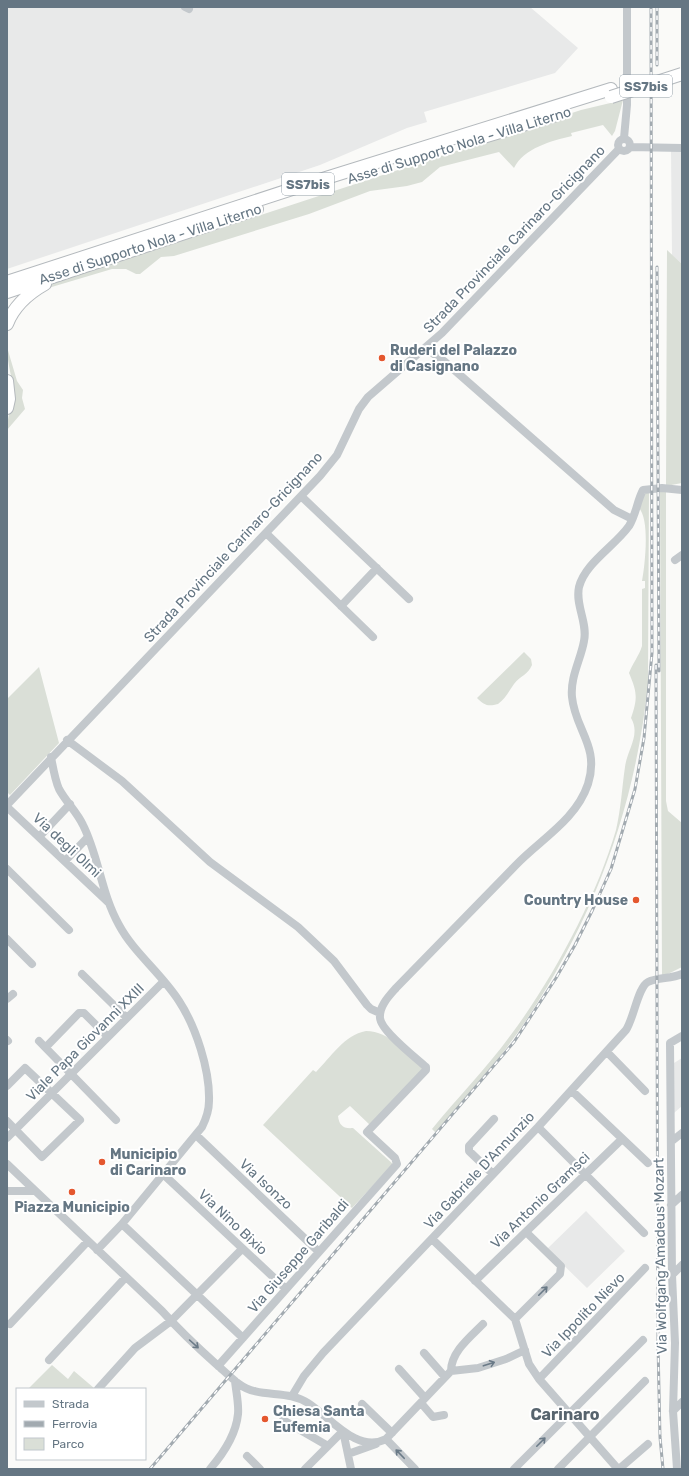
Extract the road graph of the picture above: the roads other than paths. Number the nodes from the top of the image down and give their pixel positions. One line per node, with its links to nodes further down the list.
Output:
1 (627, 7): 5 (street)
2 (682, 65): 4 (highway, Asse di Supporto Nola - Villa Literno / SS7bis)
3 (682, 74): 4 (highway, Asse di Supporto Nola - Villa Literno / SS7bis, bridge)
4 (611, 93): 9 (highway, Asse di Supporto Nola - Villa Literno / SS7bis); 10 (highway, Asse di Supporto Nola - Villa Literno / SS7bis)
5 (624, 138): 6 (street); 8 (street)
6 (630, 147): 7 (street); 8 (street)
7 (682, 148)
8 (619, 149): 13 (street, Strada Provinciale Carinaro-Gricignano)
9 (74, 270): 11 (highway, Asse di Supporto Nola - Villa Literno / SS7bis); 12 (highway)
10 (7, 282)
11 (7, 292)
12 (7, 324)
13 (425, 348): 17 (street, Strada Provinciale Carinaro-Gricignano); 19 (street)
14 (7, 386): 15 (highway)
15 (7, 408)
16 (682, 491): 18 (street); 19 (street)
17 (301, 496): 20 (street, Strada Provinciale Carinaro-Gricignano); 23 (street)
18 (682, 496)
19 (632, 519): 42 (street)
20 (266, 533): 25 (street); 27 (street, Strada Provinciale Carinaro-Gricignano)
21 (682, 555): 22 (street)
22 (675, 560)
23 (377, 568): 24 (street); 25 (street)
24 (409, 598)
25 (341, 606): 26 (street)
26 (373, 637)
27 (67, 740): 28 (street, Strada Provinciale Carinaro-Gricignano); 42 (street)
28 (51, 757): 29 (street); 30 (street, Strada Provinciale Carinaro-Gricignano)
29 (70, 804): 31 (street); 32 (street)
30 (7, 806): 31 (street, Via degli Olmi)
31 (39, 836): 33 (street, Via degli Olmi)
32 (88, 837): 33 (street); 35 (street)
33 (65, 862): 35 (street, Via degli Olmi)
34 (7, 869): 36 (street)
35 (108, 902): 41 (street)
36 (69, 930)
37 (7, 939): 38 (street)
38 (32, 964)
39 (82, 974): 43 (street)
40 (682, 974): 48 (street, Via Gabriele D'Annunzio)
41 (163, 982): 43 (street, Viale Papa Giovanni XXIII); 60 (street)
42 (380, 1013): 80 (street, Via Giuseppe Garibaldi)
43 (128, 1018): 45 (street, Viale Papa Giovanni XXIII)
44 (682, 1036): 63 (street, Via Wolfgang Amadeus Mozart)
45 (108, 1037): 47 (street); 49 (street, Viale Papa Giovanni XXIII)
46 (39, 1041): 47 (street)
47 (46, 1047): 49 (street)
48 (607, 1052): 51 (street, Via Gabriele D'Annunzio); 52 (street)
49 (71, 1074): 53 (street, Viale Papa Giovanni XXIII); 55 (street)
50 (7, 1086): 53 (street)
51 (572, 1091): 57 (street, Via Gabriele D'Annunzio); 62 (street)
52 (645, 1091)
53 (53, 1093): 58 (street, Viale Papa Giovanni XXIII); 58 (street)
54 (494, 1119): 67 (street)
55 (116, 1120)
56 (7, 1121): 58 (street)
57 (538, 1127): 67 (street, Via Gabriele D'Annunzio); 68 (street)
58 (16, 1129): 61 (street, Viale Papa Giovanni XXIII)
59 (682, 1133): 63 (street)
60 (196, 1135): 66 (street); 80 (street, Via Isonzo)
61 (7, 1138)
62 (622, 1139): 64 (street); 68 (street, Via Antonio Gramsci)
63 (672, 1141): 72 (street, Via Wolfgang Amadeus Mozart)
64 (648, 1163)
65 (7, 1164): 69 (street)
66 (163, 1174): 73 (street); 78 (street, Via Nino Bixio)
67 (493, 1174): 76 (street, Via Gabriele D'Annunzio)
68 (585, 1174): 74 (street, Via Antonio Gramsci); 75 (street)
69 (35, 1190): 70 (street); 77 (street)
70 (7, 1191)
71 (682, 1194): 72 (street)
72 (671, 1205): 83 (street, Via Wolfgang Amadeus Mozart)
73 (122, 1224): 79 (street); 87 (street)
74 (526, 1232): 85 (street, Via Antonio Gramsci); 88 (street, one-way to 74)
75 (644, 1233)
76 (432, 1239): 85 (street); 105 (street, Via Gabriele D'Annunzio)
77 (88, 1241): 79 (street); 90 (street)
78 (242, 1249): 86 (street, Via Nino Bixio); 87 (street)
79 (97, 1250): 84 (street)
80 (319, 1252): 86 (street, Via Giuseppe Garibaldi)
81 (682, 1265): 83 (street)
82 (646, 1268): 102 (street, Via Ippolito Nievo)
83 (672, 1275): 95 (street, Via Wolfgang Amadeus Mozart)
84 (126, 1277): 89 (street); 98 (street)
85 (475, 1281): 88 (street)
86 (286, 1289): 93 (street, Via Giuseppe Garibaldi)
87 (197, 1295): 89 (street); 93 (street)
88 (515, 1319): 96 (street)
89 (171, 1321): 99 (street, one-way to 99); 106 (street)
90 (10, 1324)
91 (483, 1324): 101 (street)
92 (682, 1336): 95 (street)
93 (243, 1338): 99 (street, Via Giuseppe Garibaldi)
94 (643, 1340): 113 (street)
95 (675, 1343): 112 (street, Via Wolfgang Amadeus Mozart)
96 (525, 1350): 101 (street, one-way to 96); 102 (street)
97 (424, 1353): 101 (street)
98 (49, 1360)
99 (218, 1366): 103 (street)
100 (399, 1369): 108 (street)
101 (448, 1374): 108 (street)
102 (539, 1379): 113 (street)
103 (235, 1380): 107 (street); 124 (street)
104 (645, 1381): 118 (street)
105 (298, 1387): 107 (street, Via Gabriele D'Annunzio); 110 (street)
106 (99, 1388)
107 (292, 1396): 110 (street)
108 (423, 1400): 114 (street); 117 (street)
109 (682, 1402): 112 (street)
110 (308, 1403): 116 (street)
111 (362, 1404): 117 (street)
112 (673, 1411): 131 (street, Via Wolfgang Amadeus Mozart)
113 (568, 1414): 118 (street); 128 (street, one-way to 113)
114 (444, 1415)
115 (283, 1420): 120 (street)
116 (343, 1431): 117 (street); 120 (street); 121 (street)
117 (386, 1438): 121 (street); 127 (street, one-way to 117)
118 (589, 1438): 129 (street); 130 (street)
119 (648, 1444): 130 (street)
120 (328, 1446): 126 (street)
121 (348, 1454): 123 (street)
122 (247, 1456): 125 (street)
123 (351, 1468)
124 (210, 1469)
125 (260, 1469)
126 (306, 1469)
127 (414, 1469)
128 (514, 1469)
129 (558, 1469)
130 (618, 1469)
131 (677, 1469)

